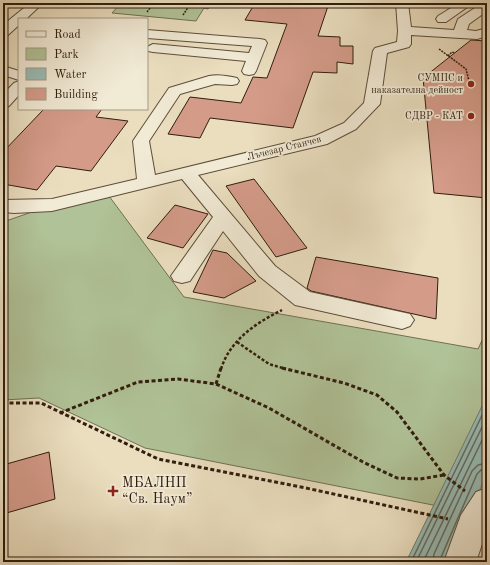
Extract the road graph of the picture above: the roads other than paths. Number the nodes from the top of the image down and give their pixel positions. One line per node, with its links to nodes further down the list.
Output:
1 (37, 3): 5 (street)
2 (402, 3): 7 (street)
3 (457, 3): 4 (street)
4 (479, 8): 10 (street)
5 (19, 18)
6 (18, 19): 8 (street)
7 (405, 31): 10 (street); 18 (street, Лъчезар Станчев)
8 (3, 32)
9 (148, 34): 12 (street)
10 (459, 34): 11 (street)
11 (484, 34)
12 (148, 48)
13 (3, 70): 14 (street)
14 (18, 76)
15 (232, 82): 19 (street)
16 (18, 87): 17 (street)
17 (3, 103)
18 (186, 172): 19 (street, Лъчезар Станчев); 21 (street)
19 (147, 182): 20 (street, Лъчезар Станчев)
20 (3, 206)
21 (223, 217): 22 (street); 23 (street)
22 (182, 276)
23 (402, 320)

